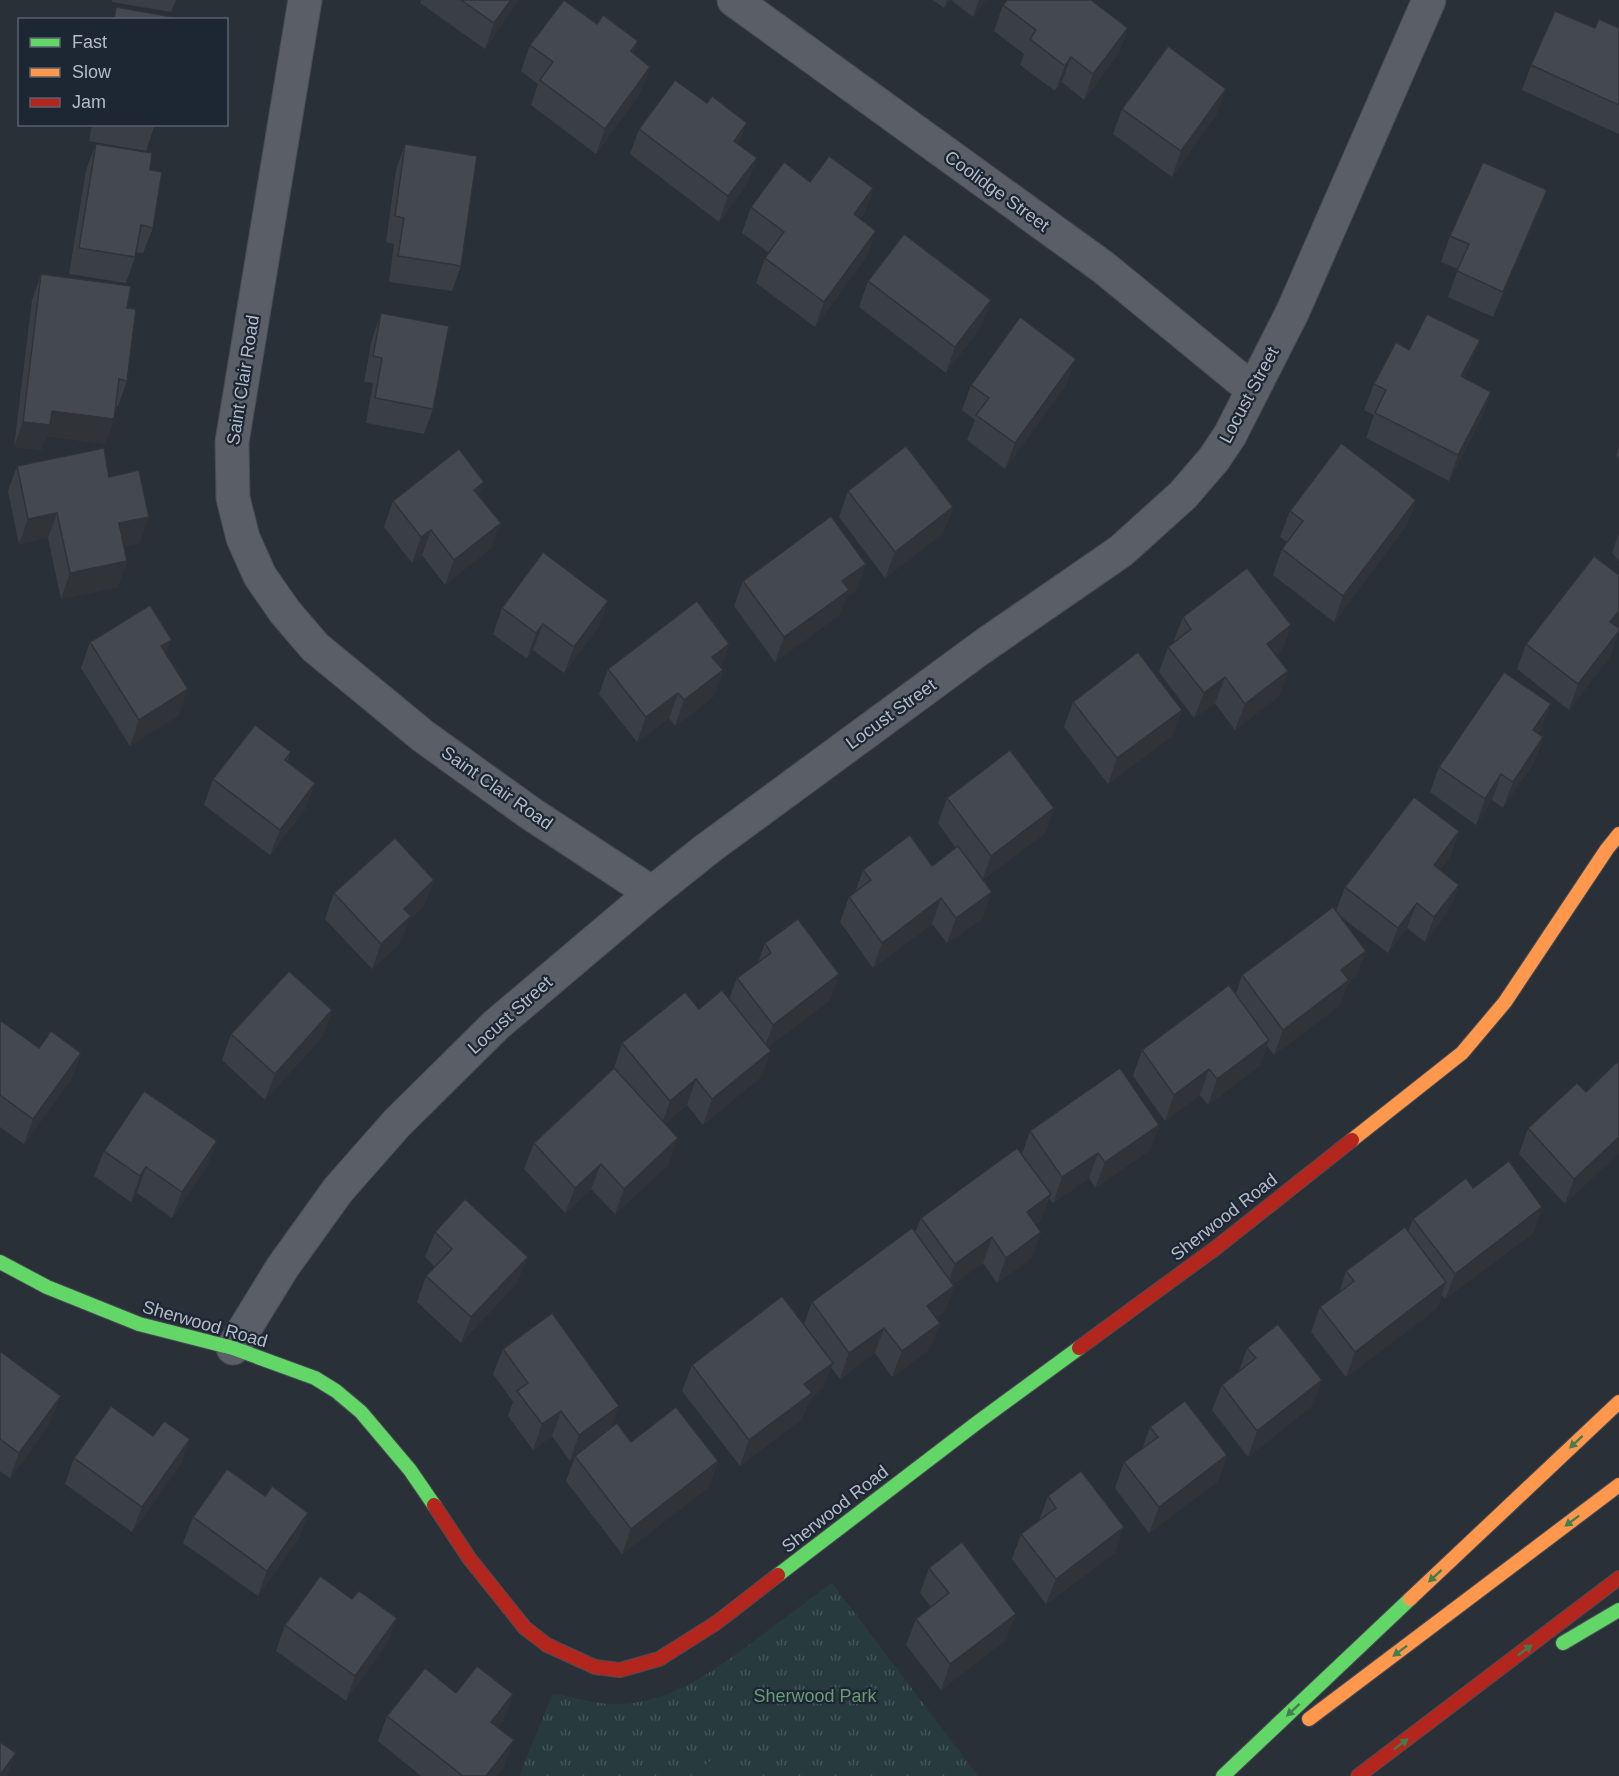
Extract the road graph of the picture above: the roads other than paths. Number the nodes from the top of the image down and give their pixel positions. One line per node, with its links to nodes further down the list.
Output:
1 (305, 0): 6 (street, Saint Clair Road)
2 (734, 0): 4 (street, Coolidge Street)
3 (1429, 0): 4 (street, Locust Street)
4 (1253, 390): 6 (street, Locust Street)
5 (1619, 834): 8 (main road, Sherwood Road)
6 (652, 892): 8 (street, Locust Street)
7 (0, 1262): 8 (main road, Sherwood Road)
8 (233, 1348)
9 (1619, 1402): 16 (main road, one-way to 16)
10 (1619, 1485): 14 (main road, one-way to 14)
11 (1619, 1578): 13 (main road, one-way to 11)
12 (1619, 1610): 13 (main road)
13 (1445, 1711): 18 (main road, one-way to 13)
14 (1300, 1726)
15 (1272, 1748): 17 (main road)
16 (1223, 1776)
17 (1234, 1776)
18 (1358, 1776)

